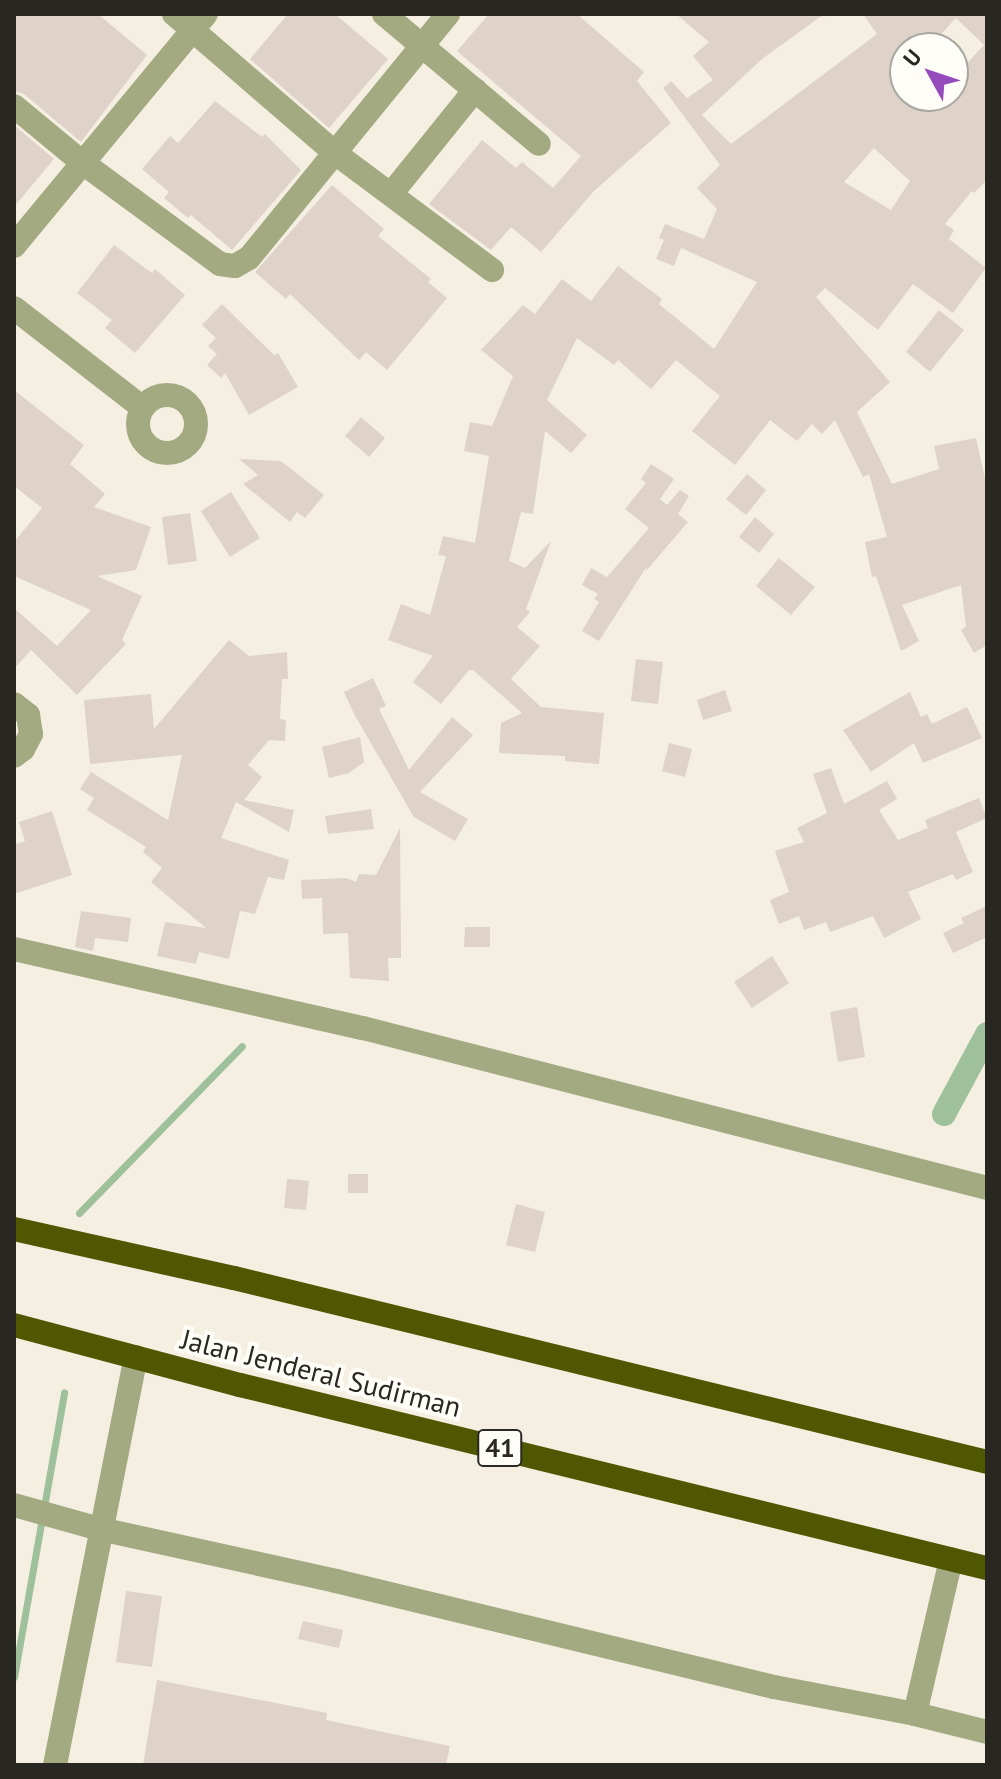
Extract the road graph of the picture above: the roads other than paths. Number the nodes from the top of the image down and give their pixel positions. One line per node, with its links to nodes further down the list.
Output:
1 (174, 14): 4 (street)
2 (384, 14): 5 (street)
3 (448, 14): 5 (street)
4 (200, 22): 9 (street); 10 (street)
5 (421, 47): 6 (street); 9 (street)
6 (475, 90): 8 (street); 11 (street)
7 (14, 106): 10 (street)
8 (539, 144)
9 (335, 153): 10 (street); 11 (street)
10 (83, 163): 12 (street)
11 (391, 194): 13 (street)
12 (14, 246)
13 (492, 270)
14 (14, 308): 15 (street)
15 (143, 408)
16 (14, 704): 17 (street)
17 (14, 756)
18 (14, 949): 19 (street)
19 (987, 1188)
20 (14, 1229): 23 (highway)
21 (14, 1325): 22 (highway, Jalan Jenderal Sudirman / 41)
22 (136, 1357): 25 (street); 26 (highway, Jalan Jenderal Sudirman / 41)
23 (987, 1462)
24 (18, 1506): 25 (street)
25 (100, 1529): 28 (street); 30 (street)
26 (951, 1559): 27 (highway, Jalan Jenderal Sudirman / 41); 28 (street)
27 (987, 1568)
28 (915, 1714): 29 (street)
29 (987, 1732)
30 (55, 1765)

